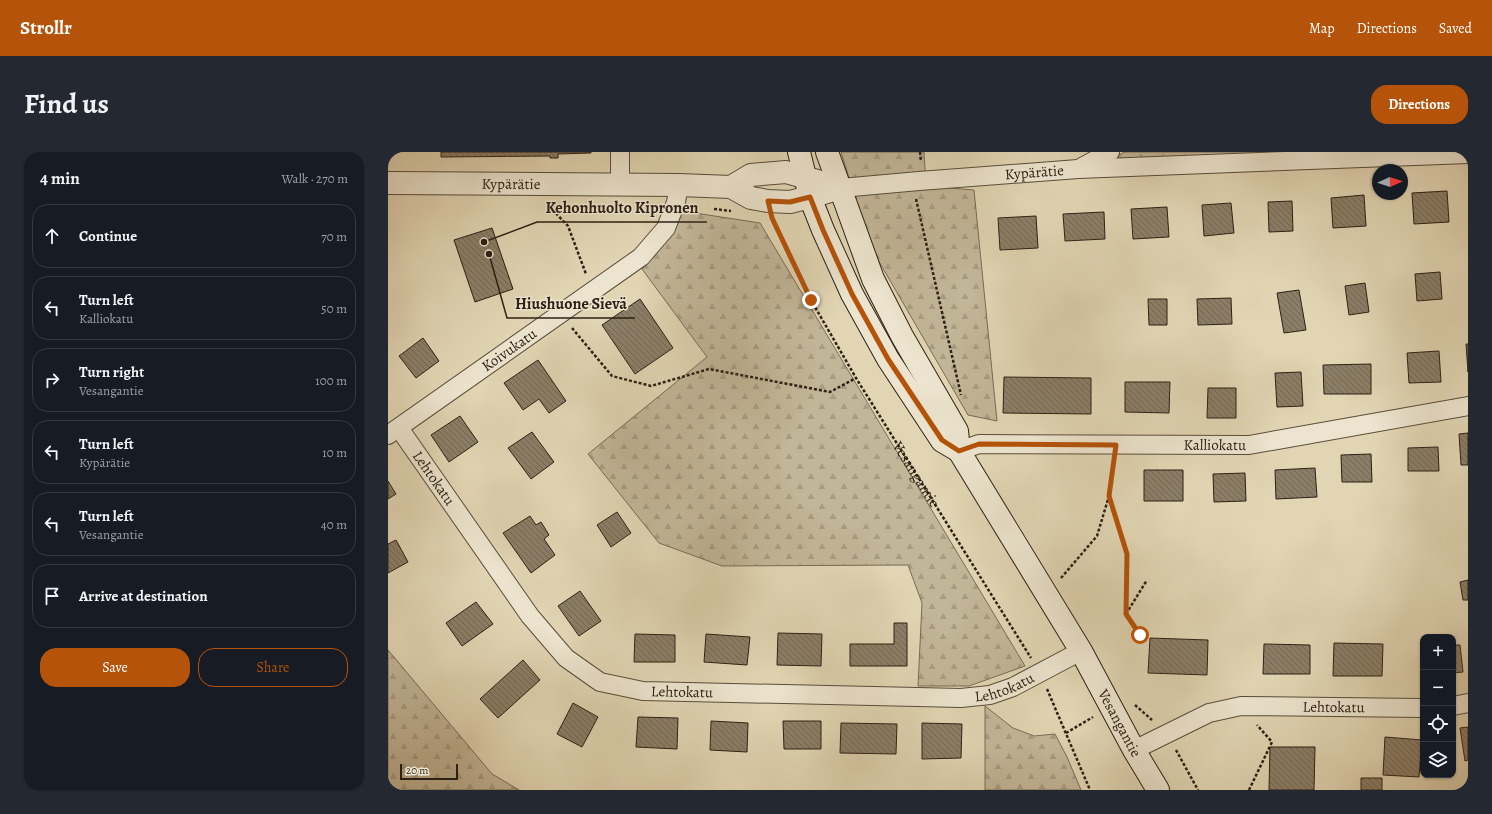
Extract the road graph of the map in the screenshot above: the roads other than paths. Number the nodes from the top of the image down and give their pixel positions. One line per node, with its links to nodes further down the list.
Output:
1 (620, 152): 8 (street)
2 (799, 152): 11 (main road, Vesangantie)
3 (828, 152): 12 (main road, Vesangantie)
4 (1110, 152): 6 (street)
5 (1468, 154): 6 (street, Kypärätie)
6 (1078, 169): 12 (street, Kypärätie)
7 (388, 183): 8 (main road, Kypärätie)
8 (620, 185): 9 (main road, Kypärätie)
9 (679, 185): 10 (main road, Kypärätie); 14 (street, Koivukatu)
10 (731, 187): 11 (main road); 11 (main road, Kypärätie)
11 (808, 187): 12 (main road, Kypärätie); 15 (main road, Vesangantie)
12 (840, 188): 15 (main road, Vesangantie)
13 (1468, 406): 15 (street, Kalliokatu)
14 (394, 432): 16 (street, Lehtokatu)
15 (959, 451): 16 (main road, Vesangantie)
16 (1081, 651): 20 (main road, Vesangantie)
17 (1468, 703): 18 (street)
18 (1456, 705)
19 (1420, 708): 20 (street, Lehtokatu)
20 (1134, 750): 21 (main road, Vesangantie)
21 (1158, 790)

